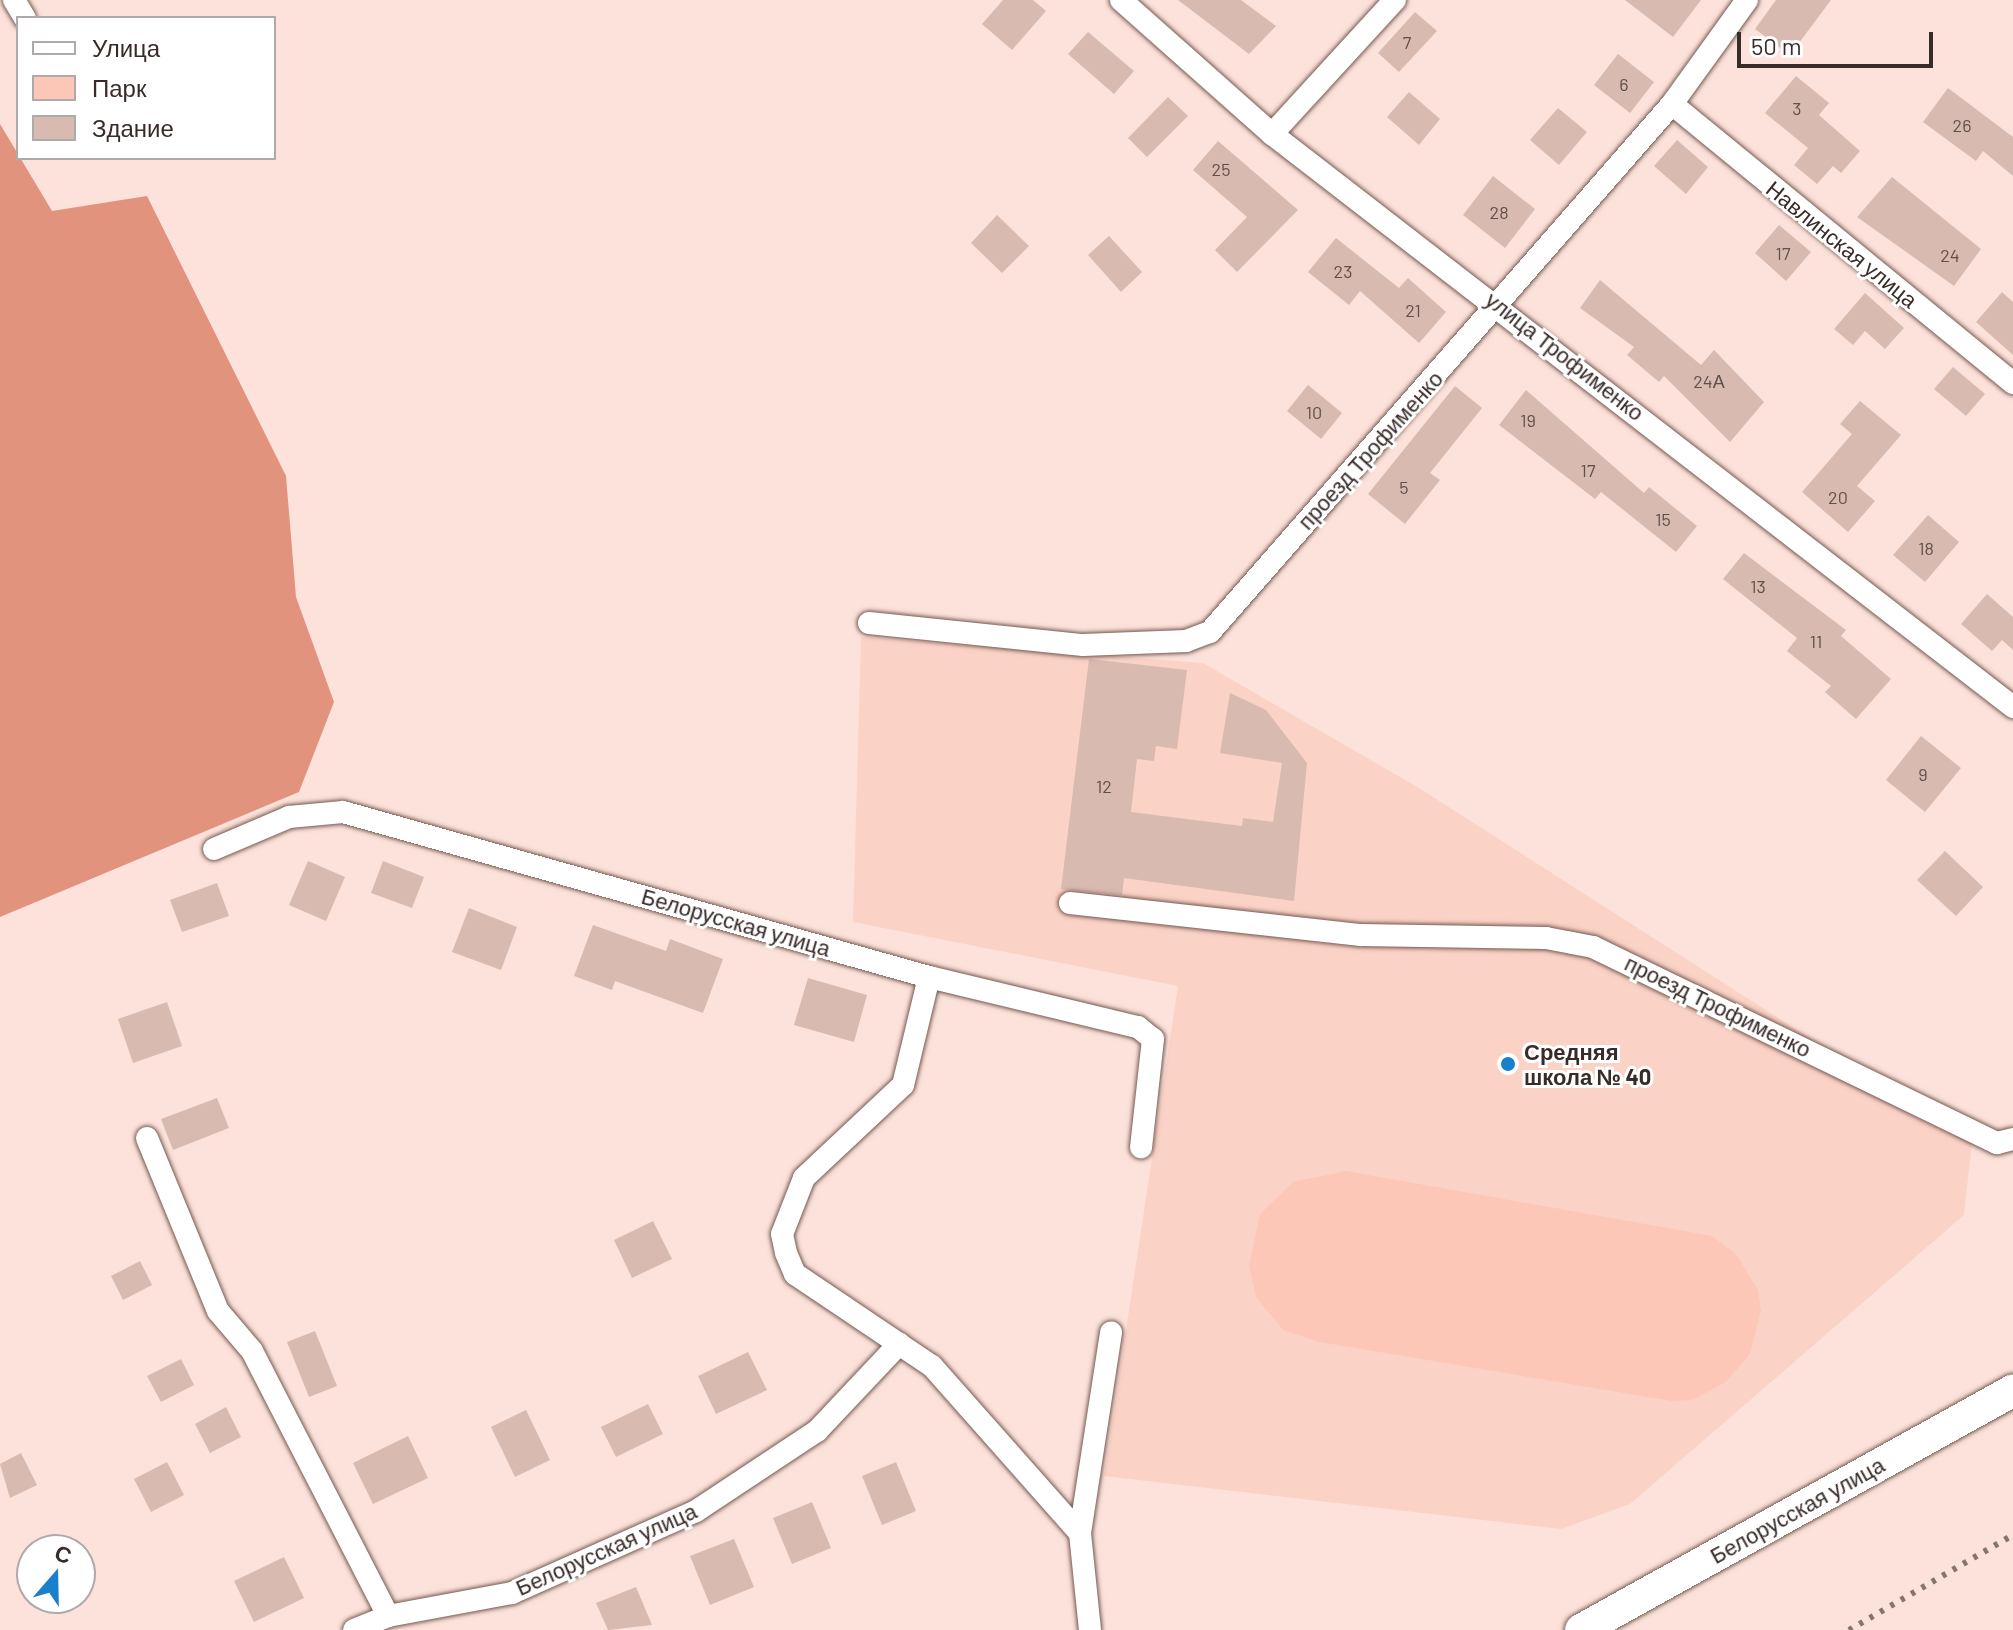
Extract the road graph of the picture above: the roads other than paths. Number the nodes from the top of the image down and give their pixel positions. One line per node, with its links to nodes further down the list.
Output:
1 (1121, 0): 5 (street, улица Трофименко)
2 (1747, 0): 4 (street, проезд Трофименко)
3 (1392, 1): 5 (street)
4 (1672, 104): 6 (street, проезд Трофименко); 7 (street, Навлинская улица)
5 (1272, 134): 6 (street, улица Трофименко)
6 (1500, 306): 8 (street, проезд Трофименко); 9 (street, улица Трофименко)
7 (2013, 383)
8 (869, 623)
9 (2013, 707)
10 (214, 849): 12 (street, Белорусская улица)
11 (1070, 903): 14 (street, проезд Трофименко)
12 (929, 977): 15 (street, Белорусская улица); 17 (street)
13 (147, 1138): 20 (street)
14 (2013, 1139)
15 (1141, 1147)
16 (1111, 1332): 19 (street)
17 (899, 1344): 19 (street); 20 (street, Белорусская улица)
18 (2013, 1391): 23 (main road, Белорусская улица)
19 (1080, 1533): 22 (street)
20 (388, 1616): 21 (street, Белорусская улица)
21 (354, 1630)
22 (1090, 1630)
23 (1581, 1630)

